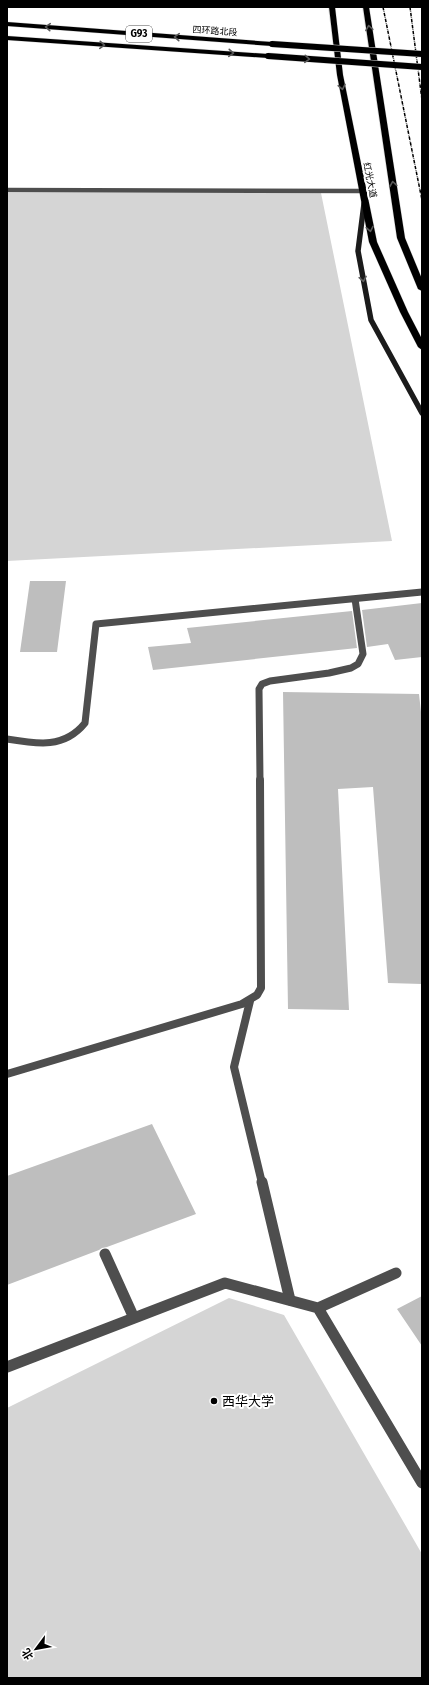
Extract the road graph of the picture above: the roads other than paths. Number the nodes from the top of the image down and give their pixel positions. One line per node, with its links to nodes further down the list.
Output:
1 (332, 7): 8 (highway, 红光大道, one-way to 8)
2 (366, 7): 10 (highway, 红光大道, one-way to 2)
3 (7, 24): 5 (highway, 四环路北段 / G93, one-way to 3, bridge)
4 (7, 38): 6 (highway, 四环路北段 / G93, one-way to 6, bridge)
5 (422, 54)
6 (422, 67)
7 (7, 190): 8 (street)
8 (363, 191): 9 (highway, 红光大道)
9 (365, 199): 11 (highway, 红光大道, one-way to 11); 12 (main road, one-way to 12)
10 (422, 289)
11 (422, 347)
12 (422, 413)
13 (422, 592): 14 (street)
14 (355, 599): 15 (street); 16 (street)
15 (7, 739)
16 (250, 1001): 17 (street); 20 (street)
17 (7, 1074)
18 (105, 1254): 22 (street)
19 (396, 1273): 21 (street)
20 (290, 1300): 21 (street); 22 (street)
21 (318, 1308): 24 (street)
22 (134, 1318): 23 (street)
23 (7, 1366)
24 (422, 1483)

